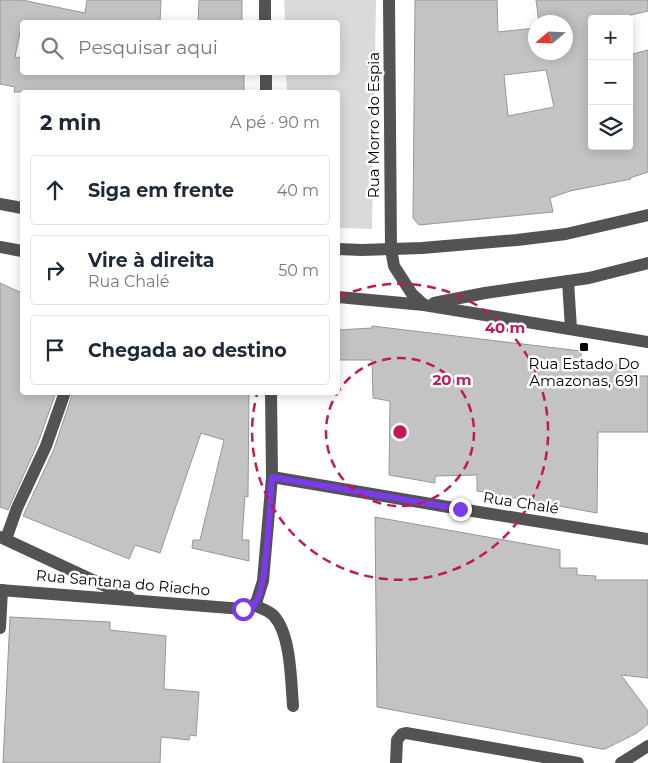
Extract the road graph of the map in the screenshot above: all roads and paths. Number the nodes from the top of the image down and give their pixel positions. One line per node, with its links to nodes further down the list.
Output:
1 (264, 0): 3 (street)
2 (389, 0): 11 (street, Rua Morro do Espia)
3 (265, 20)
4 (266, 75): 5 (street)
5 (266, 90)
6 (0, 204): 7 (street)
7 (20, 208)
8 (648, 215): 11 (street)
9 (0, 247): 12 (street)
10 (340, 249): 11 (street)
11 (391, 249): 16 (street, Rua Morro do Espia)
12 (20, 251)
13 (648, 263): 14 (street)
14 (568, 281): 16 (street); 17 (street)
15 (340, 297): 16 (street)
16 (424, 305): 17 (street)
17 (570, 329): 18 (street)
18 (648, 342)
19 (64, 395): 22 (street)
20 (270, 395): 21 (street)
21 (272, 477): 23 (street, Rua Chalé); 26 (street)
22 (3, 538): 25 (street)
23 (648, 539)
24 (1, 590): 25 (street, Rua Santana do Riacho); 27 (street)
25 (138, 602): 26 (street, Rua Santana do Riacho)
26 (249, 607): 28 (street)
27 (0, 628)
28 (293, 706)
29 (648, 746): 32 (street)
30 (396, 763): 31 (street)
31 (578, 763)
32 (622, 763)

